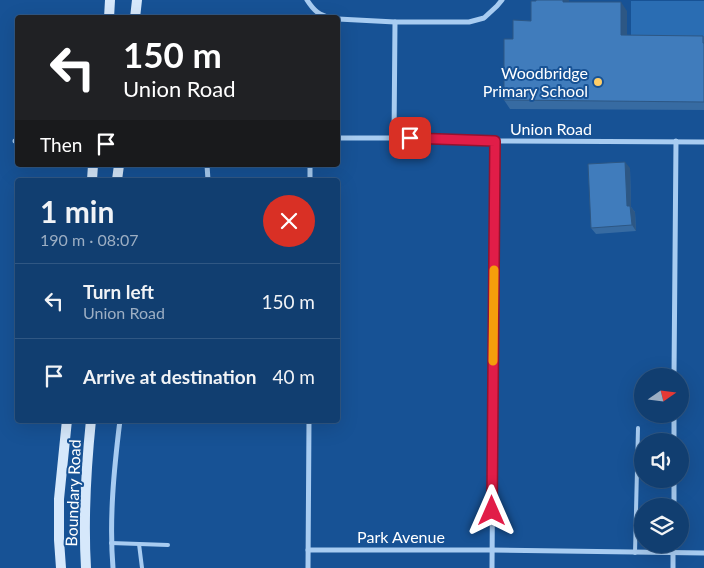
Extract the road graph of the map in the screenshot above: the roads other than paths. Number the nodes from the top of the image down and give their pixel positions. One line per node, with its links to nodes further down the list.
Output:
1 (110, 0): 5 (main road)
2 (137, 0): 6 (main road)
3 (308, 0): 7 (street)
4 (502, 0): 9 (street)
5 (109, 15)
6 (135, 15)
7 (322, 15)
8 (340, 19): 9 (street)
9 (395, 22): 11 (street)
10 (340, 138): 11 (street, Union Road)
11 (394, 138): 12 (street, Union Road)
12 (495, 141): 13 (street, Union Road); 26 (street)
13 (676, 142): 14 (street, Union Road); 15 (street)
14 (704, 142)
15 (674, 368)
16 (67, 423): 31 (main road, Boundary Road)
17 (91, 423): 32 (main road, Boundary Road)
18 (120, 423): 22 (street)
19 (309, 423): 25 (street)
20 (638, 428): 21 (lane)
21 (636, 498)
22 (111, 544): 23 (lane); 33 (street)
23 (139, 544): 24 (lane); 34 (lane)
24 (168, 545)
25 (308, 550): 26 (street, Park Avenue); 35 (street)
26 (492, 550): 27 (street, Park Avenue); 36 (street)
27 (634, 552)
28 (673, 553): 37 (street)
29 (689, 553): 30 (street, Park Avenue)
30 (704, 553)
31 (61, 568)
32 (86, 568)
33 (113, 568)
34 (142, 568)
35 (308, 568)
36 (492, 568)
37 (673, 568)

